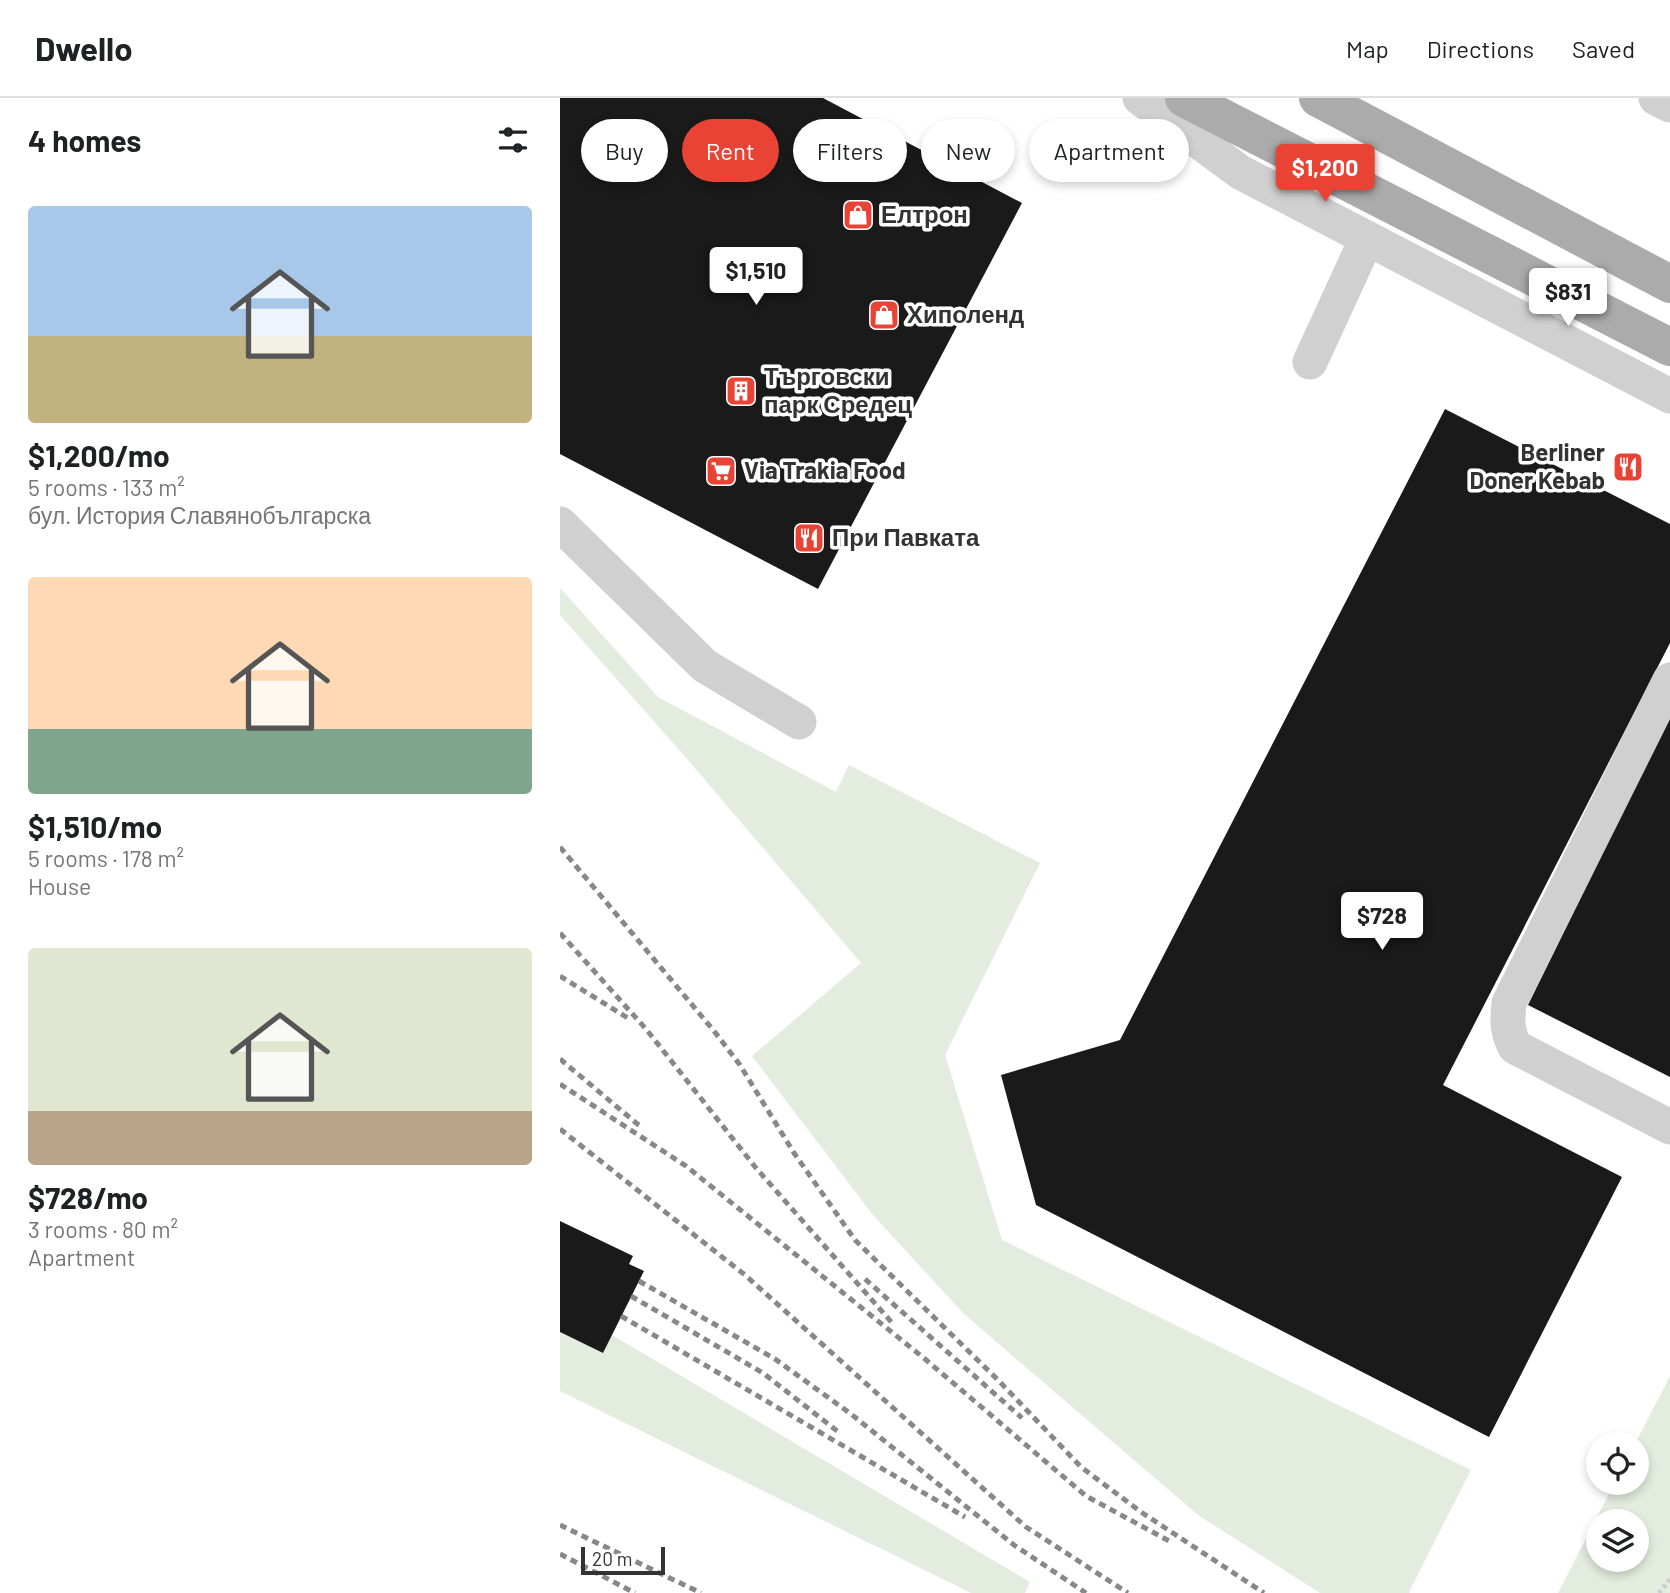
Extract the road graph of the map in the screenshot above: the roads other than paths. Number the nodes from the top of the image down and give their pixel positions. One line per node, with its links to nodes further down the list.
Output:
1 (1140, 98): 6 (lane)
2 (1184, 98): 8 (main road)
3 (1318, 98): 7 (main road)
4 (1656, 98): 5 (lane)
5 (1670, 105)
6 (1367, 238): 9 (lane); 10 (lane)
7 (1670, 284)
8 (1670, 347)
9 (1310, 362)
10 (1670, 396)
11 (560, 524): 13 (lane)
12 (1670, 680): 14 (lane)
13 (799, 722)
14 (1670, 1127)

